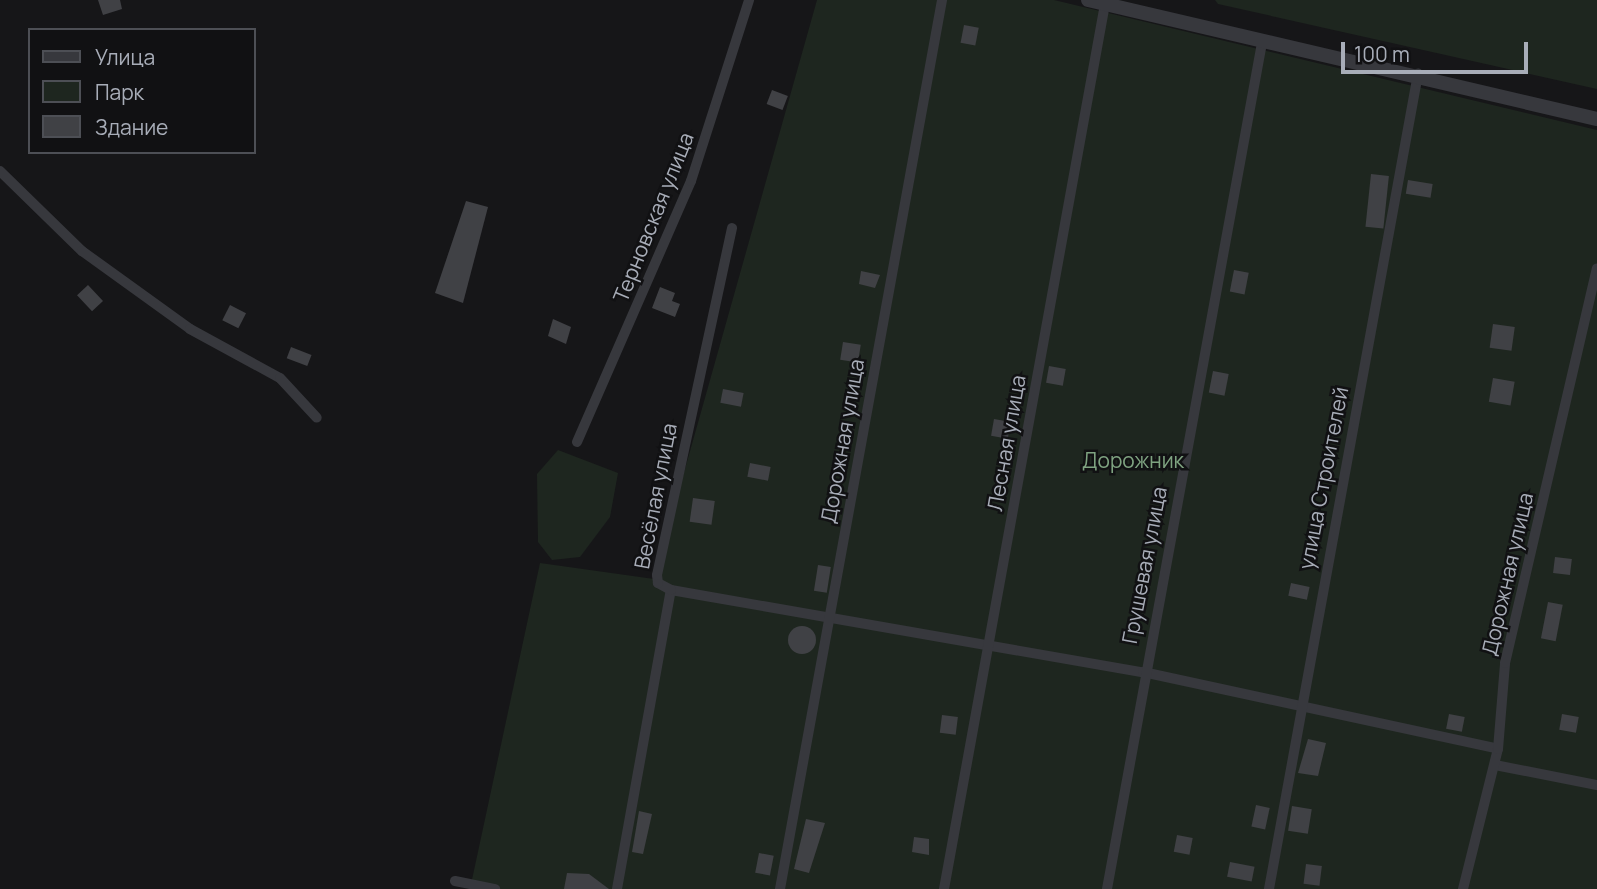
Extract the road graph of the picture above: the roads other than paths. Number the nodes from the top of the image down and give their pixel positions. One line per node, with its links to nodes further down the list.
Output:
1 (749, 0): 12 (street, Терновская улица)
2 (942, 0): 14 (street, Дорожная улица)
3 (1088, 0): 4 (street)
4 (1105, 4): 5 (street); 15 (street, Лесная улица)
5 (1262, 43): 6 (street); 16 (street, Грушевая улица)
6 (1418, 74): 7 (street); 17 (street, улица Строителей)
7 (1597, 119)
8 (0, 171): 11 (street)
9 (732, 228): 13 (street, Весёлая улица)
10 (1597, 269): 18 (street, Дорожная улица)
11 (317, 418)
12 (577, 442)
13 (671, 590): 14 (street); 23 (street, Весёлая улица)
14 (829, 618): 15 (street); 24 (street, Дорожная улица)
15 (988, 647): 16 (street); 25 (street, Лесная улица)
16 (1143, 672): 17 (street); 26 (street, Грушевая улица)
17 (1299, 706): 18 (street); 27 (street, улица Строителей)
18 (1498, 750): 19 (street, Дорожная улица)
19 (1494, 765): 20 (street); 28 (street, Дорожная улица)
20 (1597, 785)
21 (455, 881): 22 (street)
22 (495, 889)
23 (617, 889)
24 (780, 889)
25 (944, 889)
26 (1107, 889)
27 (1269, 889)
28 (1463, 889)

